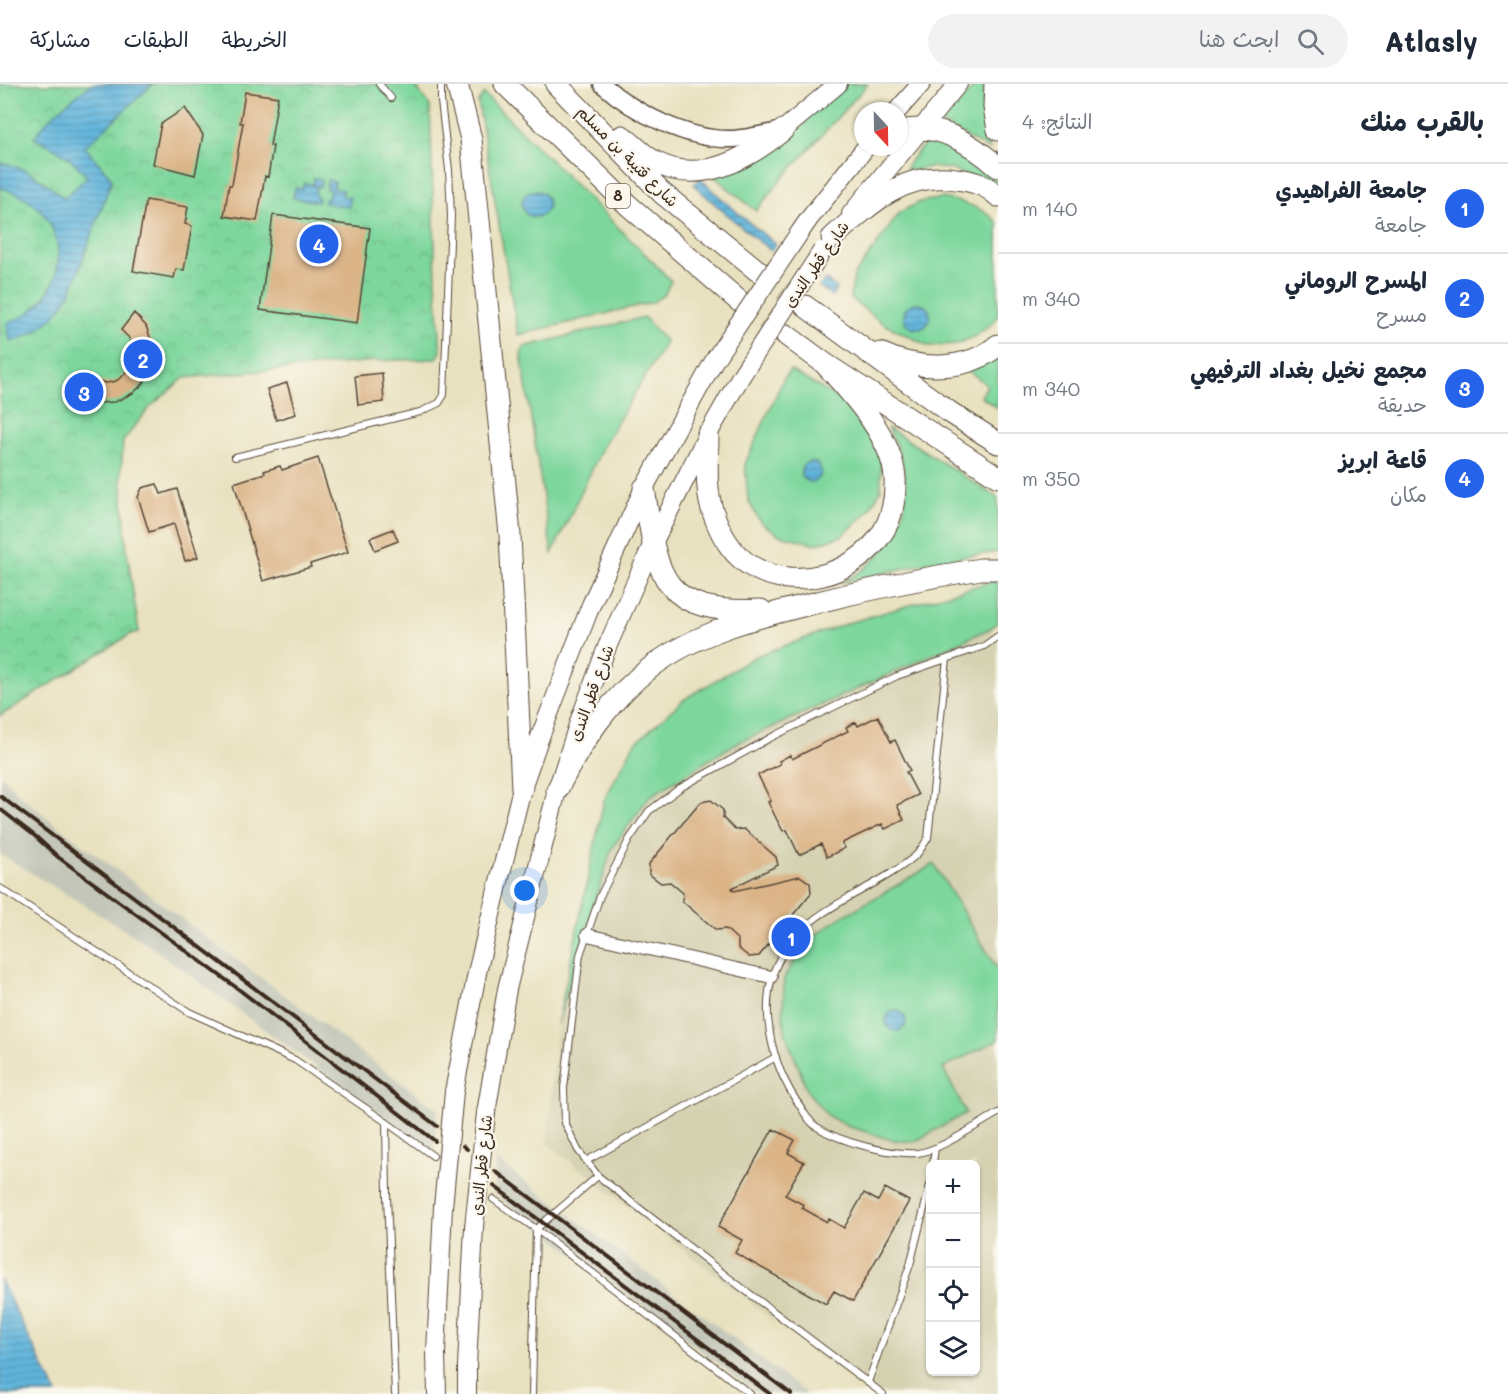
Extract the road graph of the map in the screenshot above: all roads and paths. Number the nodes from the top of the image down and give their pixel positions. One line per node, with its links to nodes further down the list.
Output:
1 (379, 84): 11 (lane)
2 (441, 84): 30 (lane)
3 (457, 84): 39 (highway)
4 (505, 84): 22 (highway, شارع قتيبة بن مسلم / 8)
5 (556, 84): 14 (highway); 21 (highway, شارع قتيبة بن مسلم / 8)
6 (602, 84): 14 (street)
7 (838, 84): 14 (main road)
8 (921, 84): 12 (main road)
9 (958, 84): 13 (main road, شارع قطر الندى)
10 (995, 84): 15 (highway)
11 (391, 98)
12 (905, 102)
13 (920, 129): 16 (highway); 18 (highway); 20 (main road, شارع قطر الندى)
14 (783, 130)
15 (998, 130)
16 (908, 131)
17 (859, 156): 32 (main road, شارع قطر الندى, bridge)
18 (998, 167)
19 (998, 196): 20 (highway)
20 (827, 245): 28 (main road, شارع قطر الندى, bridge)
21 (758, 271)
22 (739, 300)
23 (805, 306): 25 (highway)
24 (786, 335): 27 (highway)
25 (847, 338): 26 (highway); 29 (highway)
26 (998, 345)
27 (824, 363): 28 (highway); 31 (highway)
28 (708, 434): 33 (main road, شارع قطر الندى)
29 (998, 443)
30 (235, 457)
31 (998, 477)
32 (644, 488): 33 (highway); 39 (main road, شارع قطر الندى)
33 (653, 543): 35 (highway); 40 (main road, شارع قطر الندى)
34 (998, 569): 35 (highway)
35 (795, 608): 40 (highway)
36 (996, 638): 37 (lane); 38 (lane)
37 (998, 647)
38 (946, 659): 42 (lane); 43 (lane)
39 (522, 788): 57 (main road, شارع قطر الندى, bridge)
40 (557, 790): 58 (main road, شارع قطر الندى, bridge)
41 (0, 888): 46 (lane)
42 (587, 935): 43 (street); 50 (lane)
43 (771, 977): 44 (lane)
44 (776, 1057): 47 (lane); 50 (lane)
45 (998, 1113): 47 (lane)
46 (386, 1122): 48 (lane); 56 (lane)
47 (935, 1148): 49 (lane)
48 (433, 1156)
49 (934, 1160)
50 (586, 1161): 51 (lane)
51 (598, 1176): 54 (lane); 55 (lane)
52 (493, 1199): 54 (lane)
53 (926, 1201): 55 (lane)
54 (536, 1229): 59 (lane); 60 (lane)
55 (868, 1382): 61 (lane)
56 (395, 1394)
57 (437, 1394)
58 (468, 1394)
59 (532, 1394)
60 (750, 1394)
61 (883, 1394)

